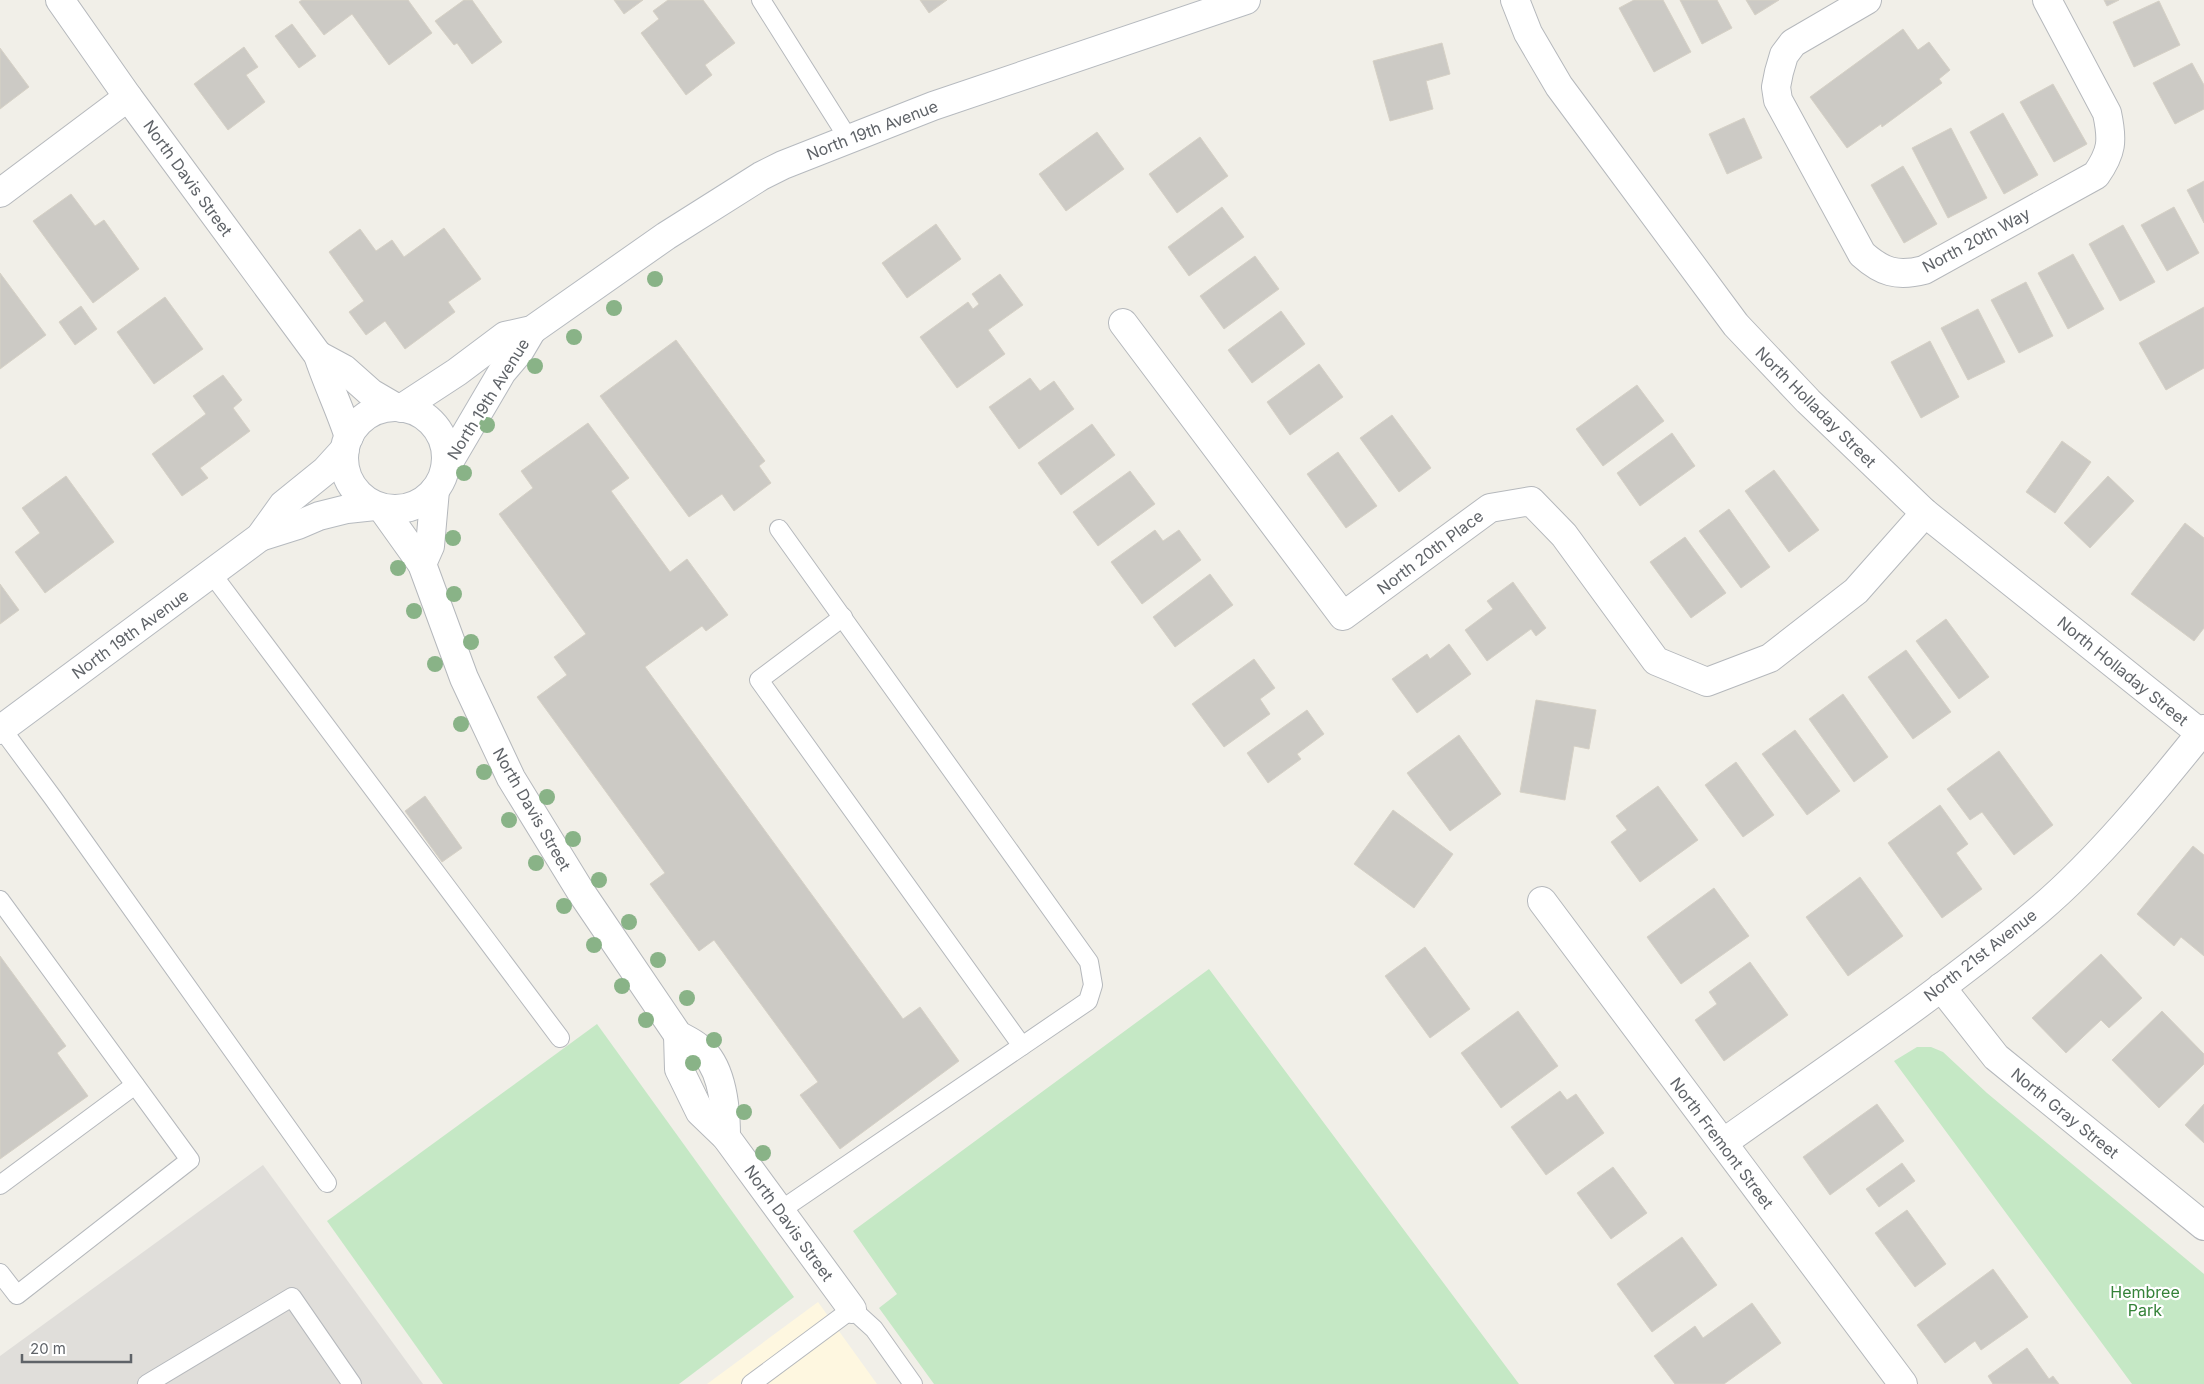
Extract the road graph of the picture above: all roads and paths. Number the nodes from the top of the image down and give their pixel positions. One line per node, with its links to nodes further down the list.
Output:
1 (60, 0): 7 (street, North Davis Street)
2 (761, 0): 8 (lane)
3 (1246, 0): 8 (street, North 19th Avenue)
4 (1515, 0): 17 (street, North Holladay Street)
5 (1867, 0): 6 (street, North 20th Way)
6 (2047, 0)
7 (128, 97): 9 (street); 12 (street, North Davis Street)
8 (848, 138): 11 (street, North 19th Avenue)
9 (0, 194)
10 (1123, 323): 17 (street, North 20th Place)
11 (532, 330): 13 (street, North 19th Avenue); 15 (street, North 19th Avenue)
12 (318, 355): 13 (street); 14 (street)
13 (399, 408): 14 (street, North 19th Avenue); 15 (street, North 19th Avenue)
14 (347, 443): 16 (street); 19 (street, North 19th Avenue)
15 (440, 479): 16 (street, North 19th Avenue); 20 (street)
16 (379, 507): 19 (street, North 19th Avenue); 20 (street, North Davis Street)
17 (1925, 513): 24 (street, North Holladay Street)
18 (780, 529): 22 (lane)
19 (260, 537): 21 (street, North 19th Avenue)
20 (422, 564): 34 (street, North Davis Street)
21 (212, 574): 23 (street, North 19th Avenue); 28 (lane)
22 (842, 617): 29 (lane); 29 (lane)
23 (1, 729): 32 (lane)
24 (2203, 732): 27 (street, North 21st Avenue)
25 (0, 900): 30 (lane)
26 (1542, 901): 31 (street, North Fremont Street)
27 (1941, 986): 31 (street, North 21st Avenue); 35 (street, North Gray Street)
28 (560, 1038)
29 (1022, 1046): 34 (lane)
30 (136, 1085): 33 (lane); 36 (lane)
31 (1723, 1144): 42 (street, North Fremont Street)
32 (327, 1183)
33 (0, 1185)
34 (781, 1210): 37 (street, North Davis Street)
35 (2204, 1226)
36 (0, 1273)
37 (852, 1309): 40 (lane); 41 (lane)
38 (147, 1384): 39 (lane)
39 (352, 1384)
40 (751, 1384)
41 (913, 1384)
42 (1903, 1384)

